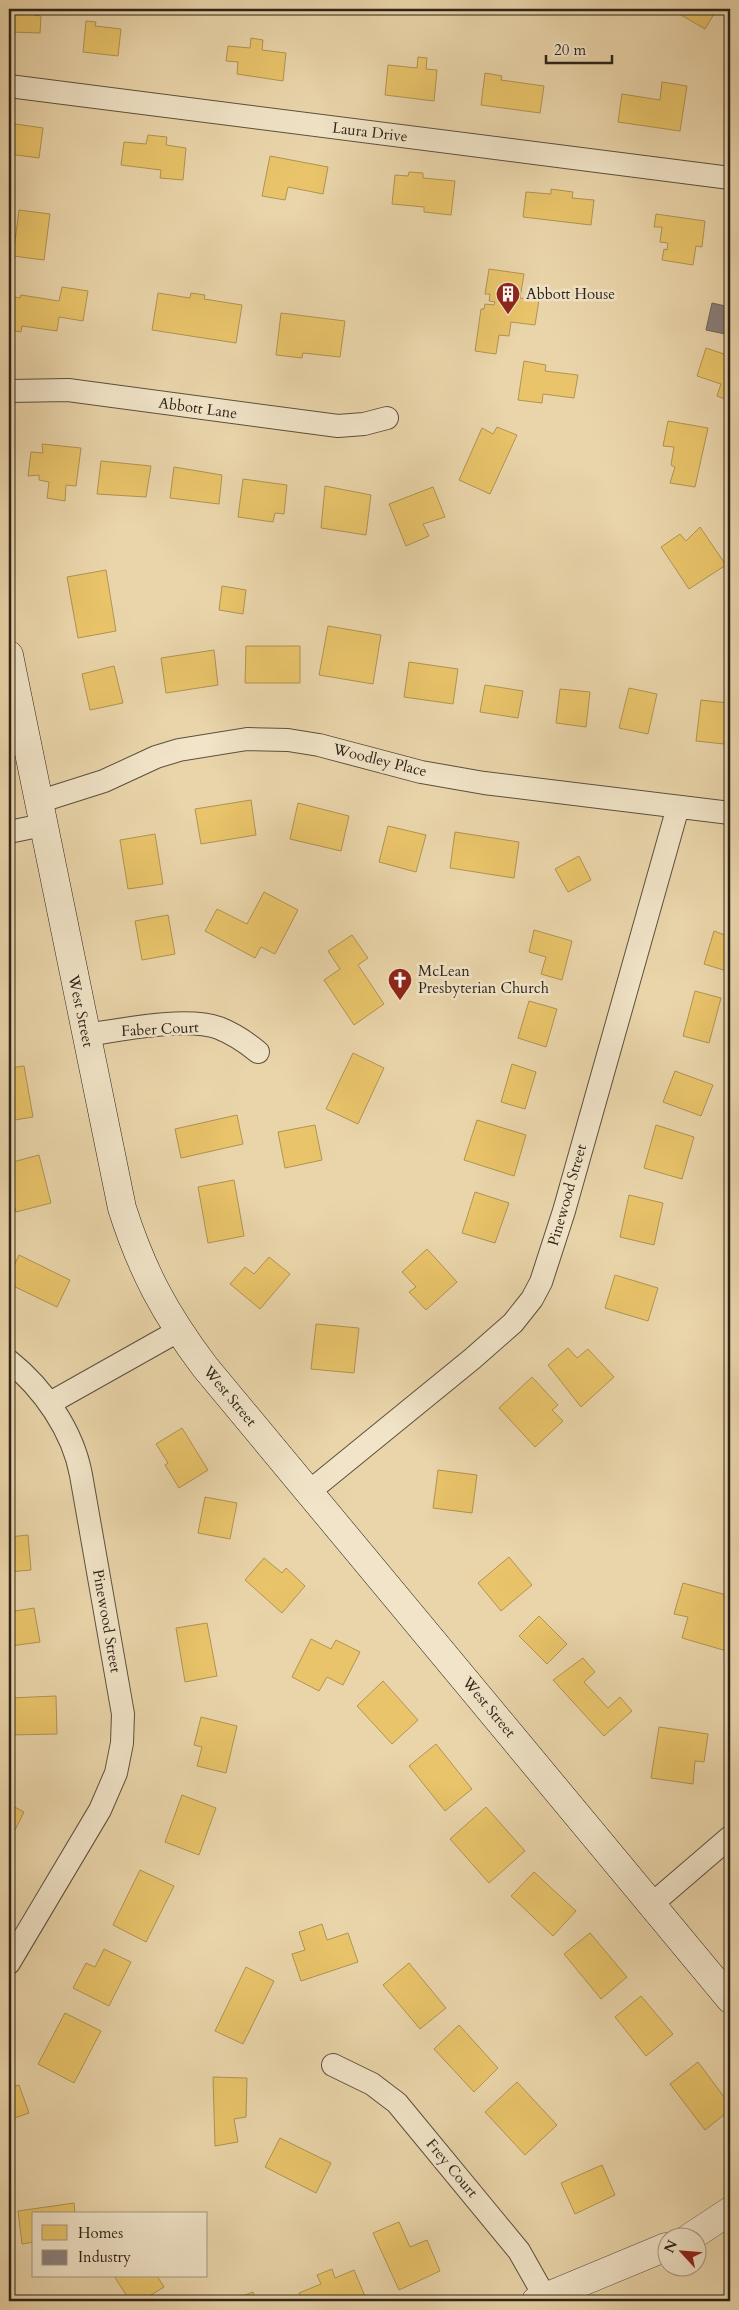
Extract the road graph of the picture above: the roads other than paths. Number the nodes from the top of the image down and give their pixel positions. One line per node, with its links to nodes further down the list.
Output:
1 (9, 86): 2 (street, Laura Drive)
2 (730, 178)
3 (9, 392): 4 (street, Abbott Lane)
4 (387, 418)
5 (9, 655): 7 (main road, West Street)
6 (678, 807): 7 (street, Woodley Place); 8 (street, Woodley Place); 15 (street, Pinewood Street)
7 (41, 813): 9 (street, Woodley Place); 10 (main road, West Street)
8 (730, 813)
9 (9, 832)
10 (86, 1035): 11 (street, Faber Court); 12 (main road, West Street)
11 (258, 1052)
12 (178, 1331): 14 (street); 15 (main road, West Street)
13 (9, 1361): 14 (street, Pinewood Street)
14 (50, 1403): 18 (street, Pinewood Street)
15 (310, 1492): 17 (main road, West Street)
16 (730, 1837): 17 (street)
17 (652, 1904): 19 (main road, West Street)
18 (9, 1963)
19 (730, 1998)
20 (333, 2065): 24 (street, Frey Court)
21 (730, 2211): 22 (main road)
22 (704, 2228)
23 (656, 2251): 24 (main road)
24 (540, 2299)

